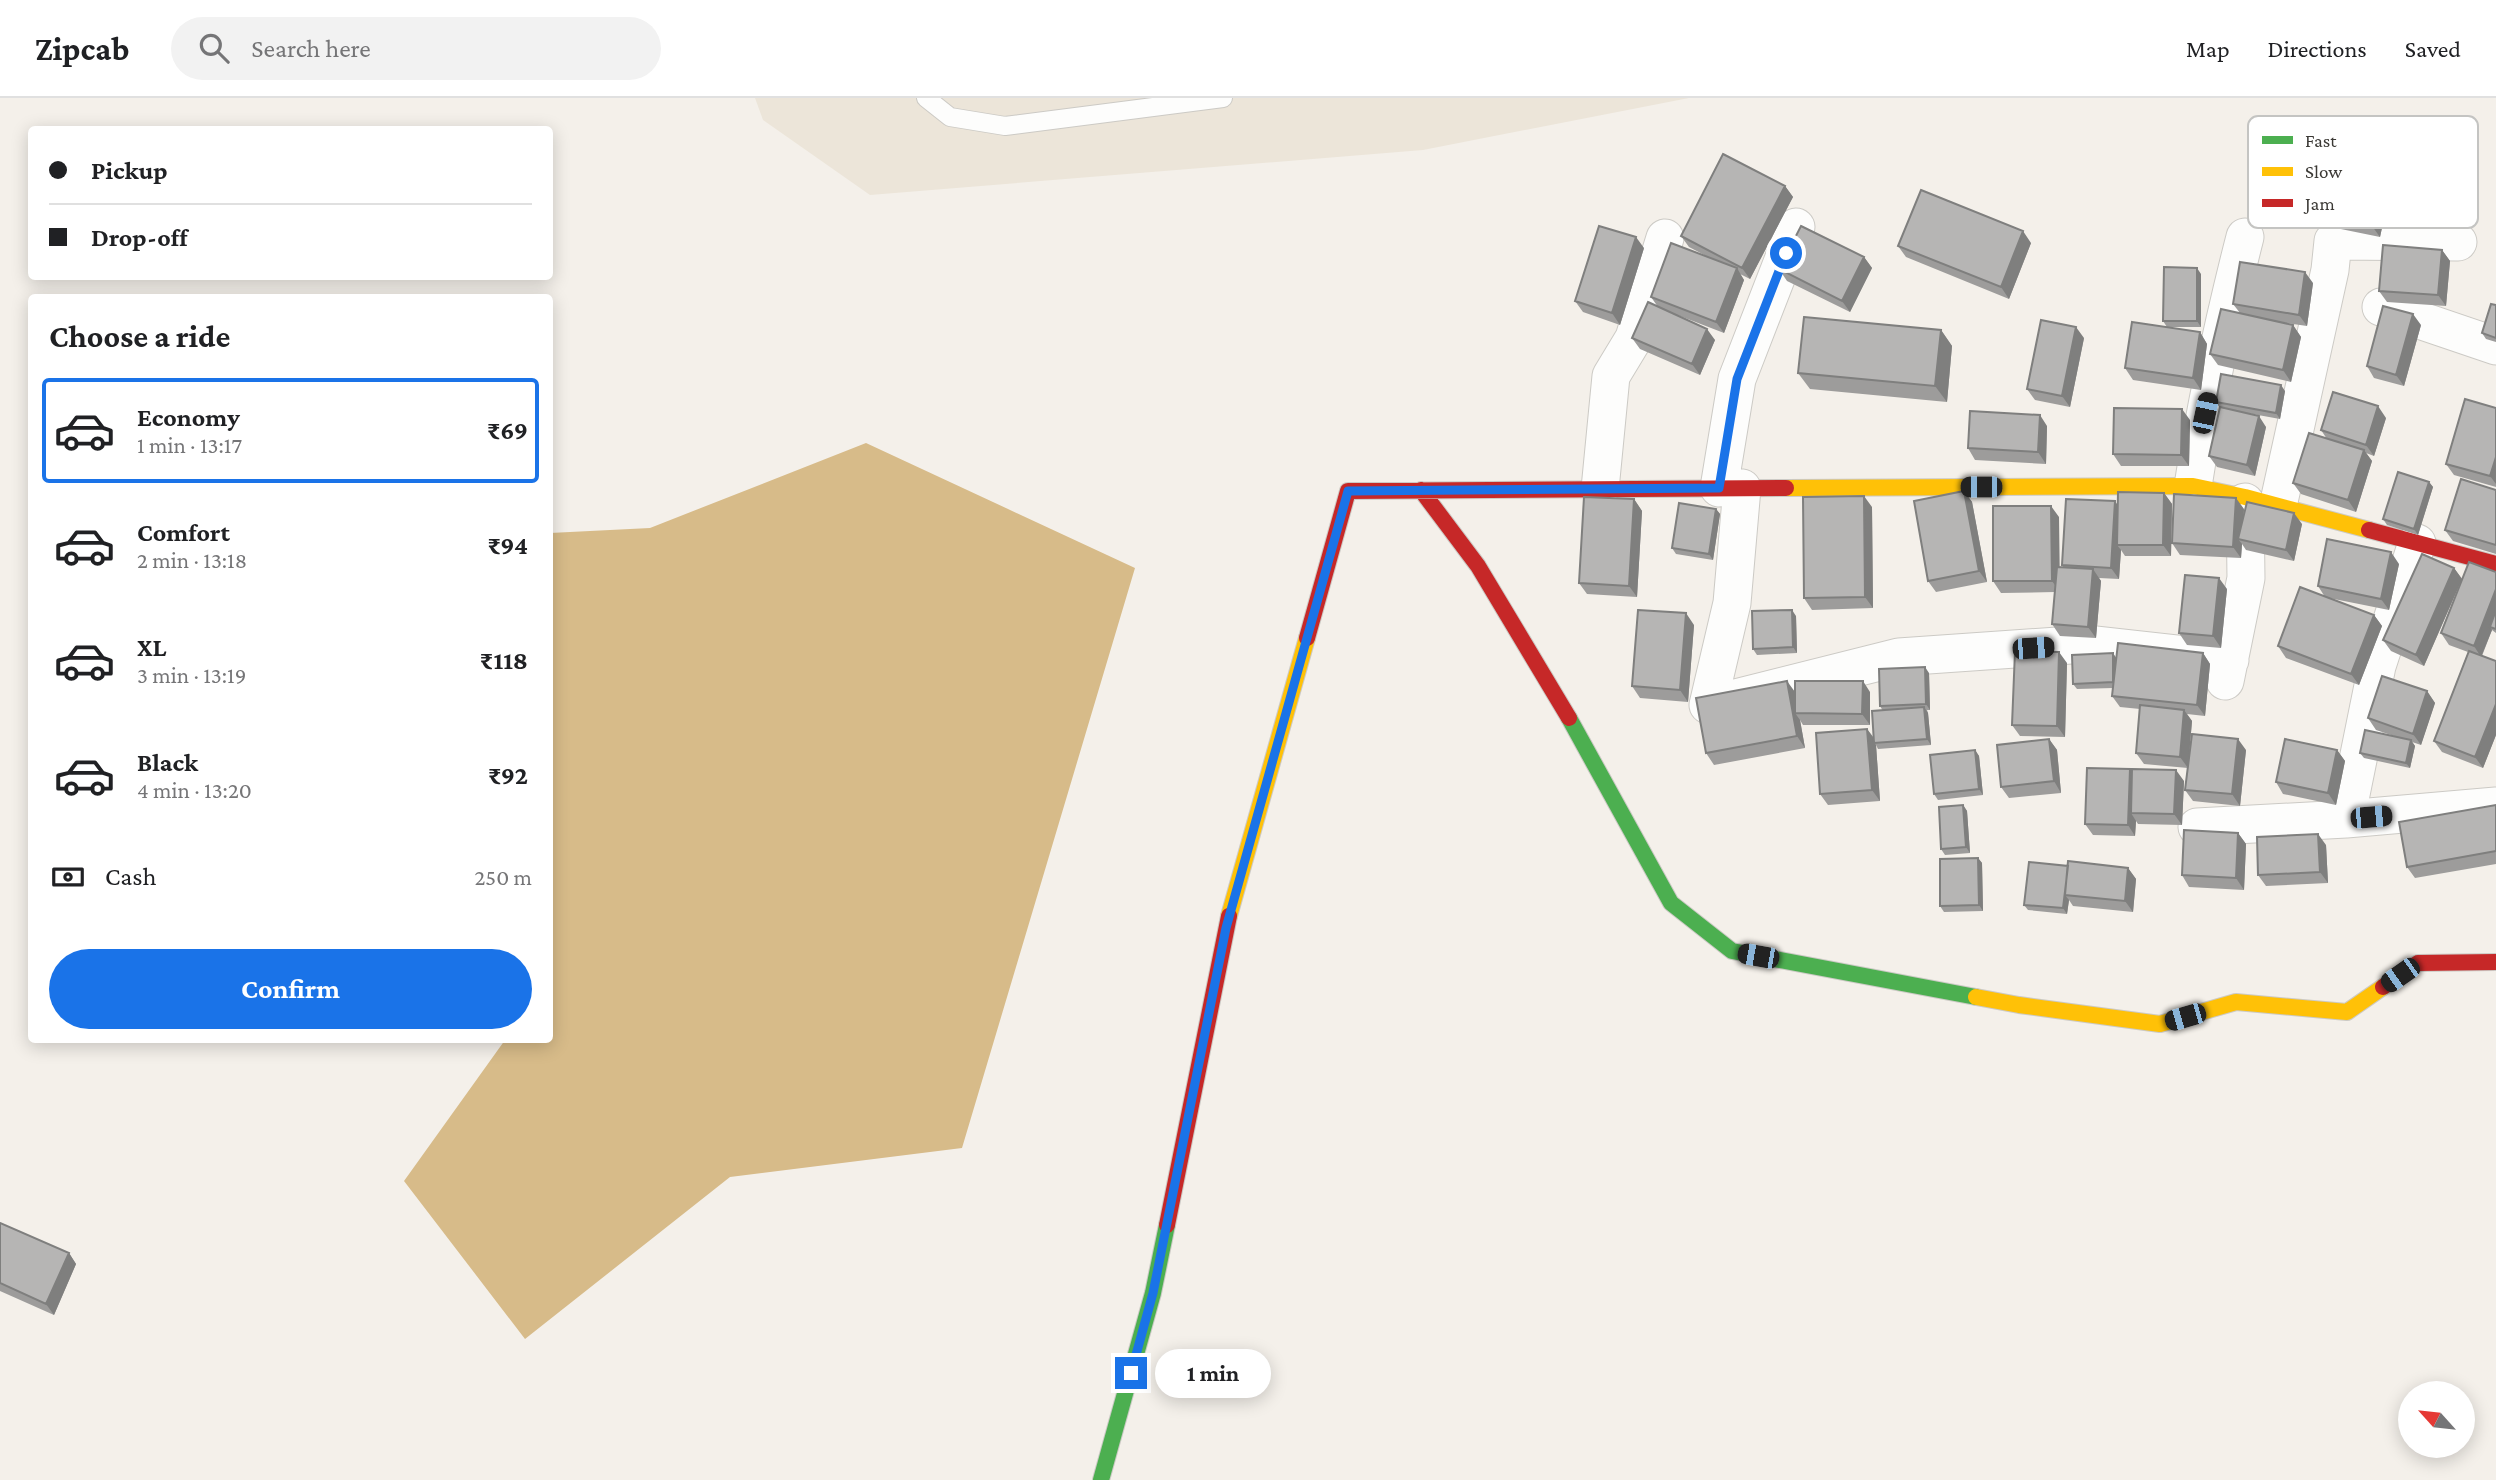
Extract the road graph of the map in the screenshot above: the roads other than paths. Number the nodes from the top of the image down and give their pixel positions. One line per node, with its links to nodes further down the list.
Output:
1 (926, 98): 2 (lane)
2 (1223, 98)
3 (1796, 227): 10 (street)
4 (2245, 237): 9 (street)
5 (1665, 238): 11 (street)
6 (2458, 242): 13 (street)
7 (2381, 307): 8 (street)
8 (2496, 346)
9 (2193, 486): 10 (street); 13 (street)
10 (1731, 488): 11 (street); 13 (street)
11 (1600, 489): 12 (street)
12 (1420, 491): 19 (street); 20 (street)
13 (2262, 501): 14 (street)
14 (2417, 543): 15 (street); 17 (street)
15 (2496, 564)
16 (2496, 806): 17 (street)
17 (2346, 819): 18 (street)
18 (2197, 827)
19 (2496, 962)
20 (1101, 1480)

